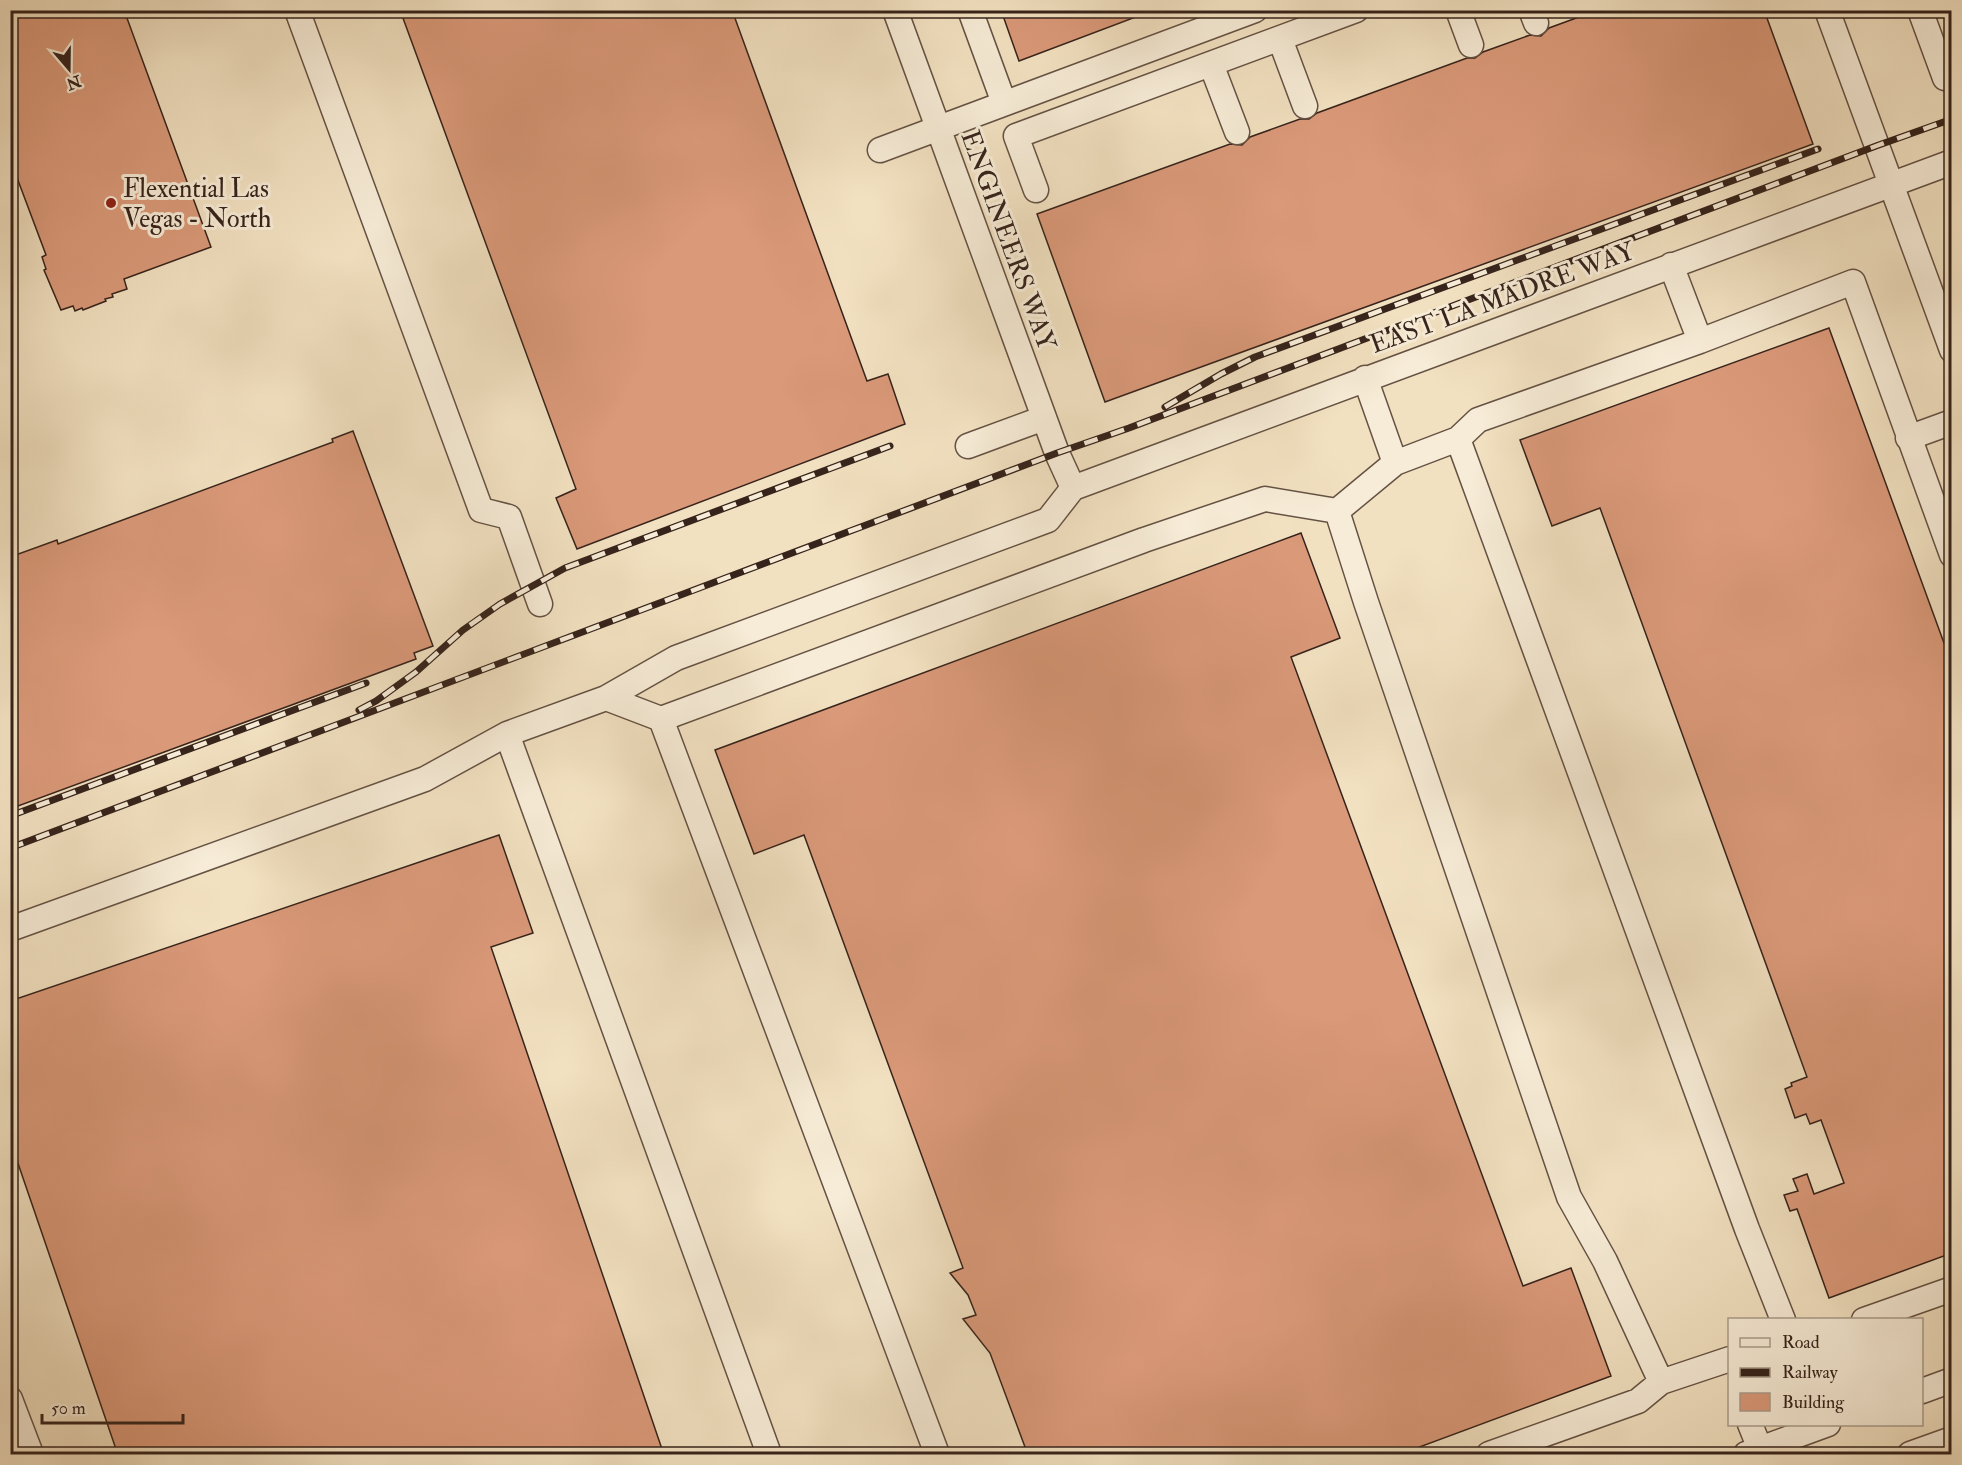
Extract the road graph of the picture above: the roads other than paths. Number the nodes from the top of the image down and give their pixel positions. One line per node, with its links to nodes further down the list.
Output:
1 (297, 10): 35 (street)
2 (895, 10): 15 (street, ENGINEERS WAY)
3 (970, 10): 13 (street)
4 (1255, 10): 13 (street)
5 (1356, 10): 9 (street)
6 (1458, 10): 10 (street)
7 (1827, 10): 19 (street)
8 (1920, 10): 12 (street)
9 (1280, 39): 11 (street); 14 (street)
10 (1471, 45)
11 (1211, 64): 16 (street); 20 (street)
12 (1945, 78)
13 (1004, 103): 15 (street)
14 (1305, 106)
15 (938, 127): 17 (street); 26 (street, ENGINEERS WAY)
16 (1237, 132)
17 (880, 150)
18 (1952, 162): 19 (street, EAST LA MADRE WAY)
19 (1890, 183): 21 (street, EAST LA MADRE WAY); 22 (street)
20 (1036, 190)
21 (1671, 265): 23 (street); 25 (street, EAST LA MADRE WAY)
22 (1944, 310): 24 (street)
23 (1700, 341): 28 (street); 29 (street)
24 (1952, 350)
25 (1365, 378): 31 (street); 32 (street, EAST LA MADRE WAY)
26 (1044, 418): 30 (street); 32 (street, ENGINEERS WAY)
27 (1952, 422): 28 (street)
28 (1908, 438): 34 (street)
29 (1458, 439): 31 (street); 41 (street)
30 (969, 446)
31 (1395, 463): 33 (street)
32 (1073, 488): 36 (street)
33 (1337, 511): 37 (street); 45 (street)
34 (1952, 555)
35 (540, 604)
36 (606, 698): 37 (street); 38 (street)
37 (661, 719): 54 (street)
38 (507, 734): 39 (street); 53 (street)
39 (10, 929)
40 (1952, 1289): 42 (street)
41 (1782, 1318)
42 (1870, 1318)
43 (1728, 1362): 45 (street)
44 (1952, 1380): 46 (street)
45 (1661, 1382): 55 (street)
46 (1923, 1391)
47 (10, 1399): 52 (street)
48 (1750, 1426): 51 (street)
49 (1825, 1426): 51 (street)
50 (1952, 1439): 56 (street)
51 (1753, 1452)
52 (31, 1455)
53 (769, 1455)
54 (937, 1455)
55 (1489, 1455)
56 (1910, 1455)

